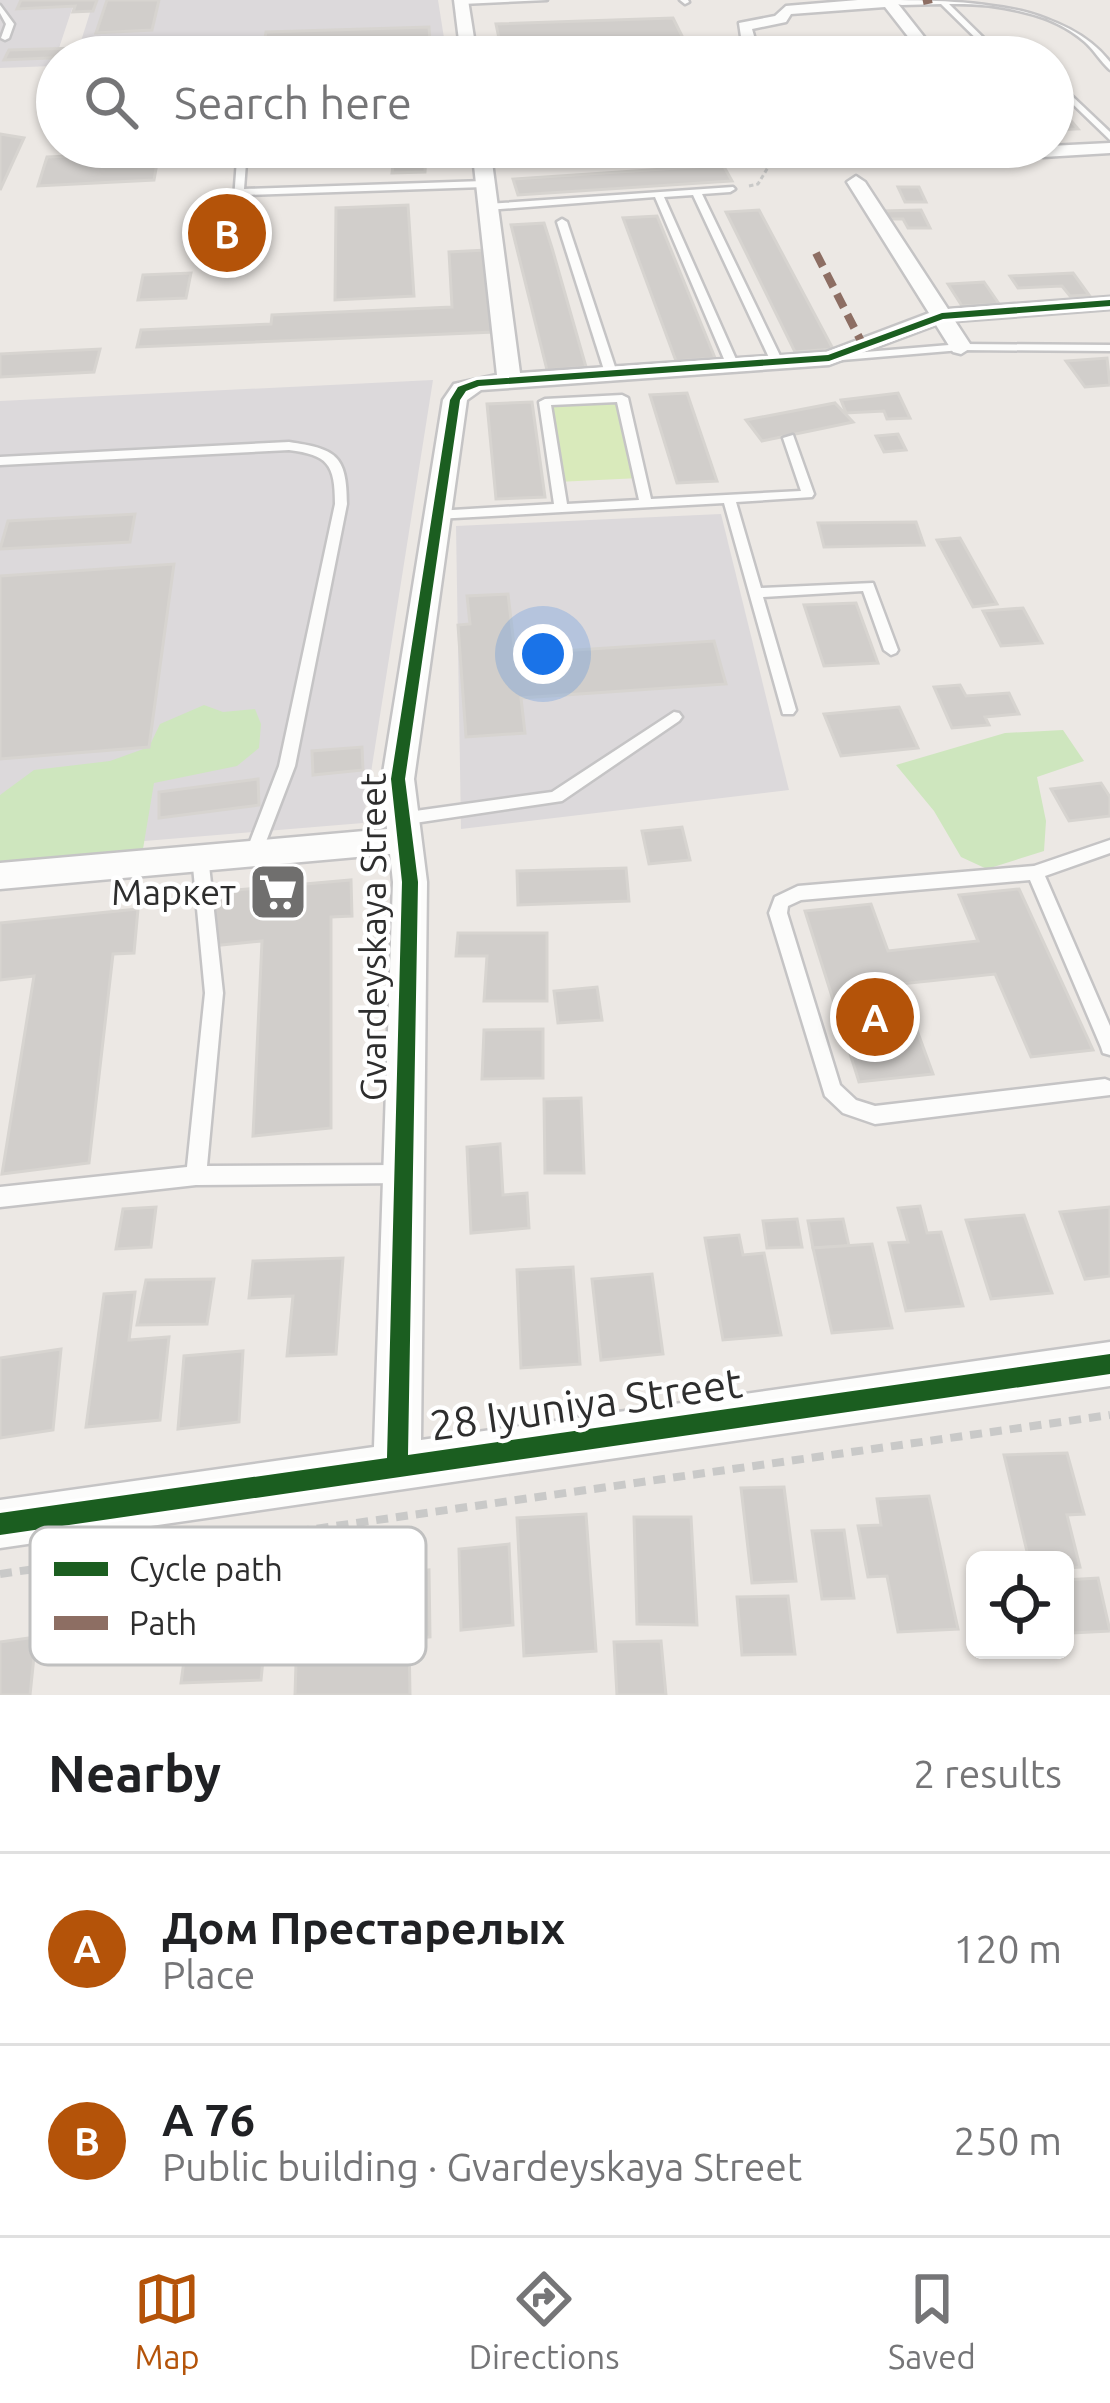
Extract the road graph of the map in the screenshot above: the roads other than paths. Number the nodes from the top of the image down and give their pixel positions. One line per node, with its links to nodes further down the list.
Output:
1 (543, 0): 2 (lane)
2 (462, 1): 7 (street)
3 (884, 1): 4 (lane); 5 (street); 9 (street)
4 (943, 2): 10 (lane); 12 (lane)
5 (782, 5): 8 (street)
6 (0, 7): 11 (lane)
7 (466, 36)
8 (747, 36)
9 (914, 36)
10 (978, 36)
11 (5, 38)
12 (1110, 68)
13 (1074, 101): 14 (lane)
14 (1110, 137)
15 (1110, 148): 16 (street)
16 (1074, 150)
17 (244, 168): 23 (lane)
18 (435, 168): 19 (lane)
19 (483, 170): 23 (lane); 24 (lane); 35 (street)
20 (856, 182): 28 (street)
21 (730, 189): 22 (lane)
22 (696, 191): 24 (lane); 32 (lane)
23 (242, 192): 26 (lane)
24 (658, 194): 33 (lane)
25 (562, 222): 34 (lane)
26 (237, 225)
27 (1110, 303): 28 (street, Gvardeyskaya Street)
28 (942, 316): 29 (street); 31 (street, Gvardeyskaya Street)
29 (961, 347): 30 (lane); 31 (lane)
30 (1110, 348)
31 (829, 358): 32 (street, Gvardeyskaya Street)
32 (778, 364): 33 (street, Gvardeyskaya Street)
33 (733, 367): 34 (street, Gvardeyskaya Street)
34 (610, 373): 35 (street, Gvardeyskaya Street)
35 (509, 380): 41 (street, Gvardeyskaya Street)
36 (789, 438): 38 (lane)
37 (0, 461): 48 (lane)
38 (729, 499): 39 (lane); 42 (lane)
39 (646, 503): 40 (lane); 40 (lane)
40 (561, 508): 41 (lane)
41 (436, 515): 46 (street, Gvardeyskaya Street)
42 (756, 593): 43 (lane); 44 (lane)
43 (891, 650)
44 (788, 710)
45 (674, 717): 46 (lane)
46 (402, 830): 48 (street, Gvardeyskaya Street); 54 (street, Gvardeyskaya Street)
47 (1110, 846): 50 (lane)
48 (254, 852): 49 (street, Gvardeyskaya Street)
49 (200, 856): 51 (street, Gvardeyskaya Street); 55 (lane)
50 (1034, 873): 52 (lane); 53 (lane)
51 (0, 876)
52 (1110, 1047)
53 (1108, 1086)
54 (403, 1174): 55 (lane); 58 (street, Gvardeyskaya Street)
55 (196, 1176): 56 (lane)
56 (0, 1197)
57 (1110, 1364): 58 (street, 28 Iyuniya Street)
58 (397, 1467): 59 (street, 28 Iyuniya Street)
59 (0, 1524)

